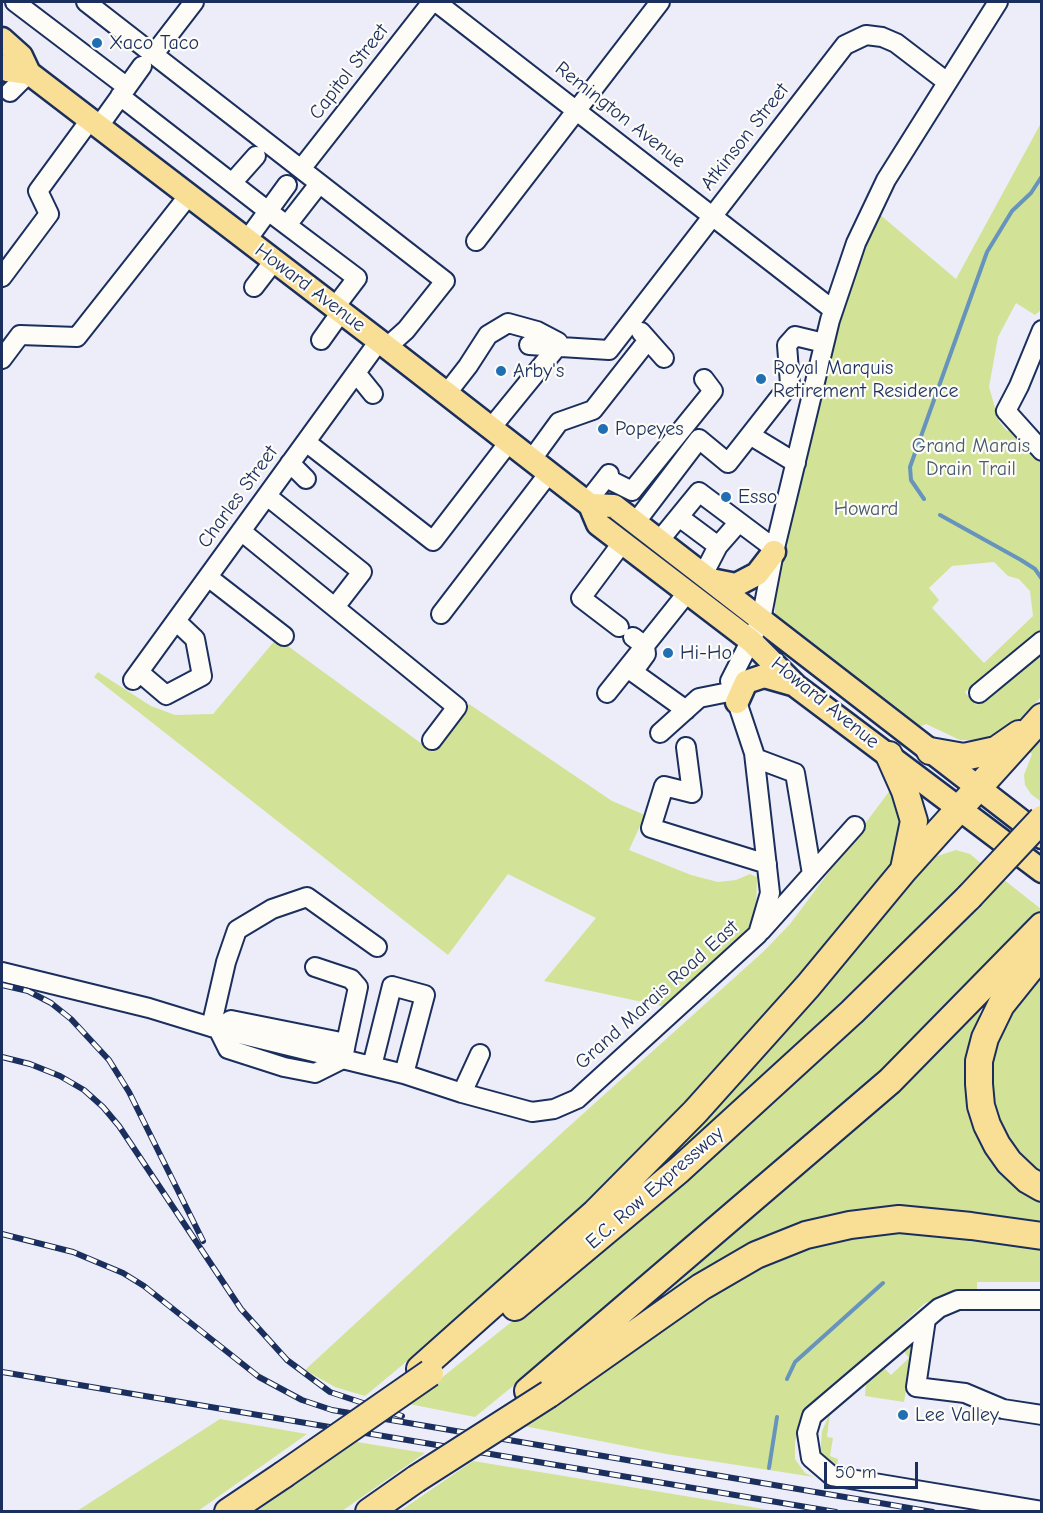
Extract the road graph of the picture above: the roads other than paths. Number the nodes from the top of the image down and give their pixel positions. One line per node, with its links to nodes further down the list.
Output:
1 (15, 2): 12 (street)
2 (86, 2): 8 (street)
3 (194, 2): 8 (street)
4 (434, 2): 14 (street, Remington Avenue); 17 (street, Capitol Street)
5 (660, 2): 14 (street)
6 (998, 2): 11 (street, Grand Marais Road East)
7 (2, 39): 10 (main road, Howard Avenue)
8 (148, 60): 12 (street); 17 (street)
9 (2, 66): 10 (main road, Howard Avenue)
10 (29, 73): 13 (street); 15 (main road, Howard Avenue)
11 (947, 82): 23 (street, Atkinson Street); 30 (street, Grand Marais Road East)
12 (124, 91): 15 (street); 18 (street)
13 (10, 92)
14 (576, 111): 23 (street, Remington Avenue); 26 (street)
15 (94, 123): 21 (main road, Howard Avenue); 28 (street)
16 (256, 156): 18 (street)
17 (301, 169): 19 (street)
18 (232, 183): 22 (street)
19 (319, 184): 24 (street); 37 (street, Charles Street)
20 (287, 185): 22 (street)
21 (189, 195): 25 (main road, Howard Avenue); 41 (street)
22 (268, 211): 24 (street); 25 (street)
23 (713, 216): 30 (street, Remington Avenue); 32 (street, Atkinson Street)
24 (287, 225): 31 (street)
25 (247, 240): 27 (main road, Howard Avenue)
26 (476, 241)
27 (274, 261): 29 (street); 31 (main road, Howard Avenue)
28 (2, 277)
29 (254, 287)
30 (832, 309): 36 (street, Grand Marais Road East)
31 (338, 310): 34 (street); 37 (main road, Howard Avenue)
32 (632, 321): 35 (street); 39 (street, Atkinson Street)
33 (1041, 330): 52 (street)
34 (321, 340)
35 (648, 340): 40 (street); 53 (street)
36 (824, 343): 49 (street); 54 (street, Grand Marais Road East)
37 (383, 344): 43 (street, Charles Street); 46 (main road, Howard Avenue)
38 (529, 345): 39 (street); 42 (street); 44 (street)
39 (557, 347): 42 (street); 44 (street)
40 (664, 358)
41 (2, 359)
42 (468, 366): 46 (street)
43 (356, 373): 47 (street); 50 (street, Charles Street)
44 (531, 379): 48 (street)
45 (704, 379): 59 (street)
46 (447, 393): 48 (main road, Howard Avenue)
47 (373, 394)
48 (491, 428): 51 (main road, Howard Avenue)
49 (750, 435): 54 (street); 62 (street)
50 (306, 442): 51 (street); 55 (street, Charles Street)
51 (509, 442): 53 (main road, Howard Avenue)
52 (1041, 451)
53 (532, 459): 56 (main road, Howard Avenue)
54 (795, 463): 67 (street, Grand Marais Road East)
55 (290, 464): 57 (street); 58 (street, Charles Street)
56 (549, 473): 59 (main road, Howard Avenue); 72 (street)
57 (306, 478)
58 (267, 496): 63 (street, Charles Street); 71 (street)
59 (589, 503): 62 (main road, Howard Avenue); 65 (main road, Howard Avenue)
60 (679, 517): 61 (street); 64 (street); 66 (street)
61 (739, 522): 66 (street); 67 (street)
62 (635, 523): 64 (main road, Howard Avenue)
63 (241, 531): 68 (street, Charles Street); 71 (street)
64 (659, 541): 69 (main road, Howard Avenue)
65 (622, 543): 70 (main road, Howard Avenue); 76 (street)
66 (718, 546): 69 (street)
67 (774, 551): 69 (main road); 73 (street, Grand Marais Road East)
68 (208, 577): 74 (street, Charles Street); 75 (street)
69 (706, 577): 73 (main road, Howard Avenue)
70 (687, 593): 76 (street); 78 (main road, Howard Avenue)
71 (334, 608): 86 (street)
72 (441, 614)
73 (760, 620): 78 (street, Grand Marais Road East); 88 (main road, Howard Avenue)
74 (176, 621): 74 (street, Charles Street)
75 (284, 636)
76 (632, 637): 80 (street); 83 (street)
77 (1041, 640): 81 (street)
78 (751, 641): 79 (main road, Howard Avenue); 82 (street, Grand Marais Road East)
79 (796, 686): 82 (main road); 89 (main road, Howard Avenue)
80 (607, 693)
81 (979, 693)
82 (735, 697): 83 (street); 90 (street, Grand Marais Road East)
83 (686, 710): 85 (street)
84 (1041, 718): 88 (highway); 91 (highway)
85 (660, 733)
86 (432, 740)
87 (686, 747): 96 (street)
88 (930, 751): 91 (main road, Howard Avenue)
89 (889, 755): 92 (main road, Howard Avenue); 97 (highway)
90 (755, 758): 96 (street, Grand Marais Road East); 99 (street)
91 (979, 789): 92 (highway); 95 (main road, Howard Avenue)
92 (958, 810): 97 (highway); 98 (main road, Howard Avenue)
93 (1041, 819): 115 (highway, E.C. Row Expressway, bridge)
94 (855, 826): 99 (street)
95 (1041, 837)
96 (766, 864): 100 (street, Grand Marais Road East)
97 (904, 870): 115 (highway)
98 (1041, 871)
99 (812, 874): 100 (street)
100 (758, 934): 110 (street, Grand Marais Road East)
101 (1039, 938): 111 (highway); 116 (highway)
102 (377, 947): 105 (street)
103 (315, 967): 106 (street)
104 (2, 972): 105 (street)
105 (214, 1028): 106 (street)
106 (345, 1051): 108 (street)
107 (480, 1054): 110 (street)
108 (372, 1066): 109 (street); 109 (street)
109 (404, 1074): 110 (street)
110 (462, 1093)
111 (1041, 1188)
112 (1041, 1236): 116 (highway)
113 (1041, 1299): 114 (street)
114 (926, 1319): 117 (street); 118 (street)
115 (425, 1371): 119 (highway, E.C. Row Expressway, bridge)
116 (539, 1393): 120 (highway, bridge)
117 (1041, 1415)
118 (1041, 1511)
119 (228, 1512)
120 (369, 1512)

